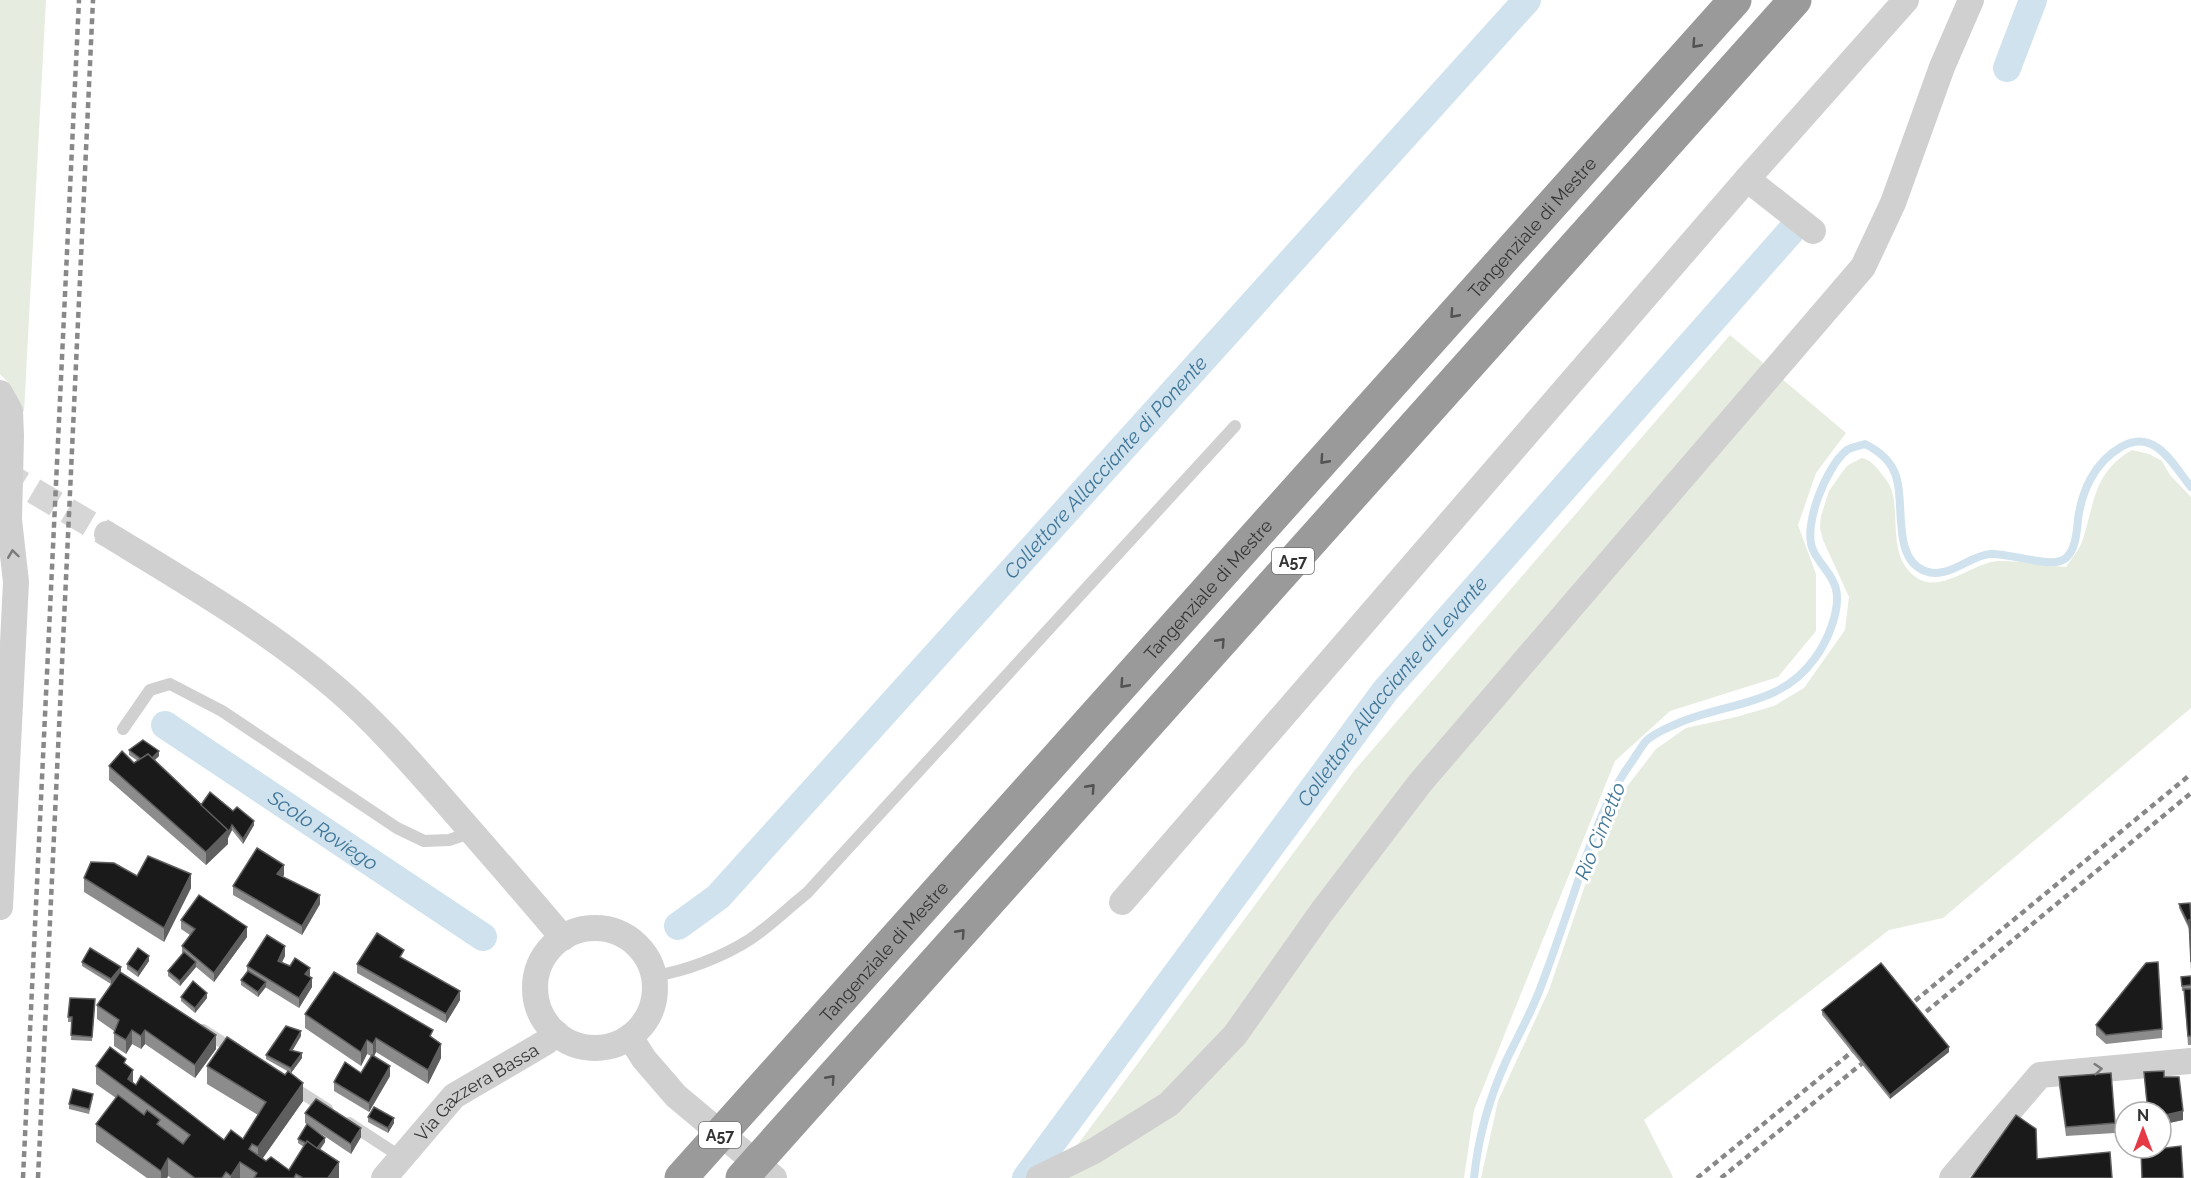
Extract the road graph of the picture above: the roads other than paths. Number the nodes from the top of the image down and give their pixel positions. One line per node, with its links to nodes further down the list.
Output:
1 (1735, 0): 25 (highway, Tangenziale di Mestre / A57, one-way to 25)
2 (1795, 0): 27 (highway, A57, one-way to 2)
3 (1906, 0): 5 (street)
4 (1971, 0): 29 (street)
5 (1747, 179): 6 (street); 14 (street)
6 (1813, 231)
7 (0, 393): 11 (street, one-way to 7)
8 (1235, 426): 17 (lane)
9 (107, 534): 13 (street)
10 (0, 589): 11 (street)
11 (13, 633): 15 (street)
12 (123, 729): 13 (lane)
13 (473, 831): 16 (street)
14 (1122, 902)
15 (0, 907)
16 (562, 938): 17 (street); 19 (street)
17 (654, 976): 20 (street)
18 (192, 1023): 21 (lane)
19 (556, 1033): 20 (street); 24 (street, Via Gazzera Bassa)
20 (630, 1037): 28 (street)
21 (242, 1055)
22 (2191, 1061): 30 (street, one-way to 22)
23 (282, 1080): 24 (lane, Via Gazzera Bassa)
24 (401, 1157): 26 (street, Via Gazzera Bassa)
25 (683, 1175)
26 (384, 1178)
27 (742, 1178)
28 (774, 1178)
29 (1039, 1178)
30 (1952, 1178)

